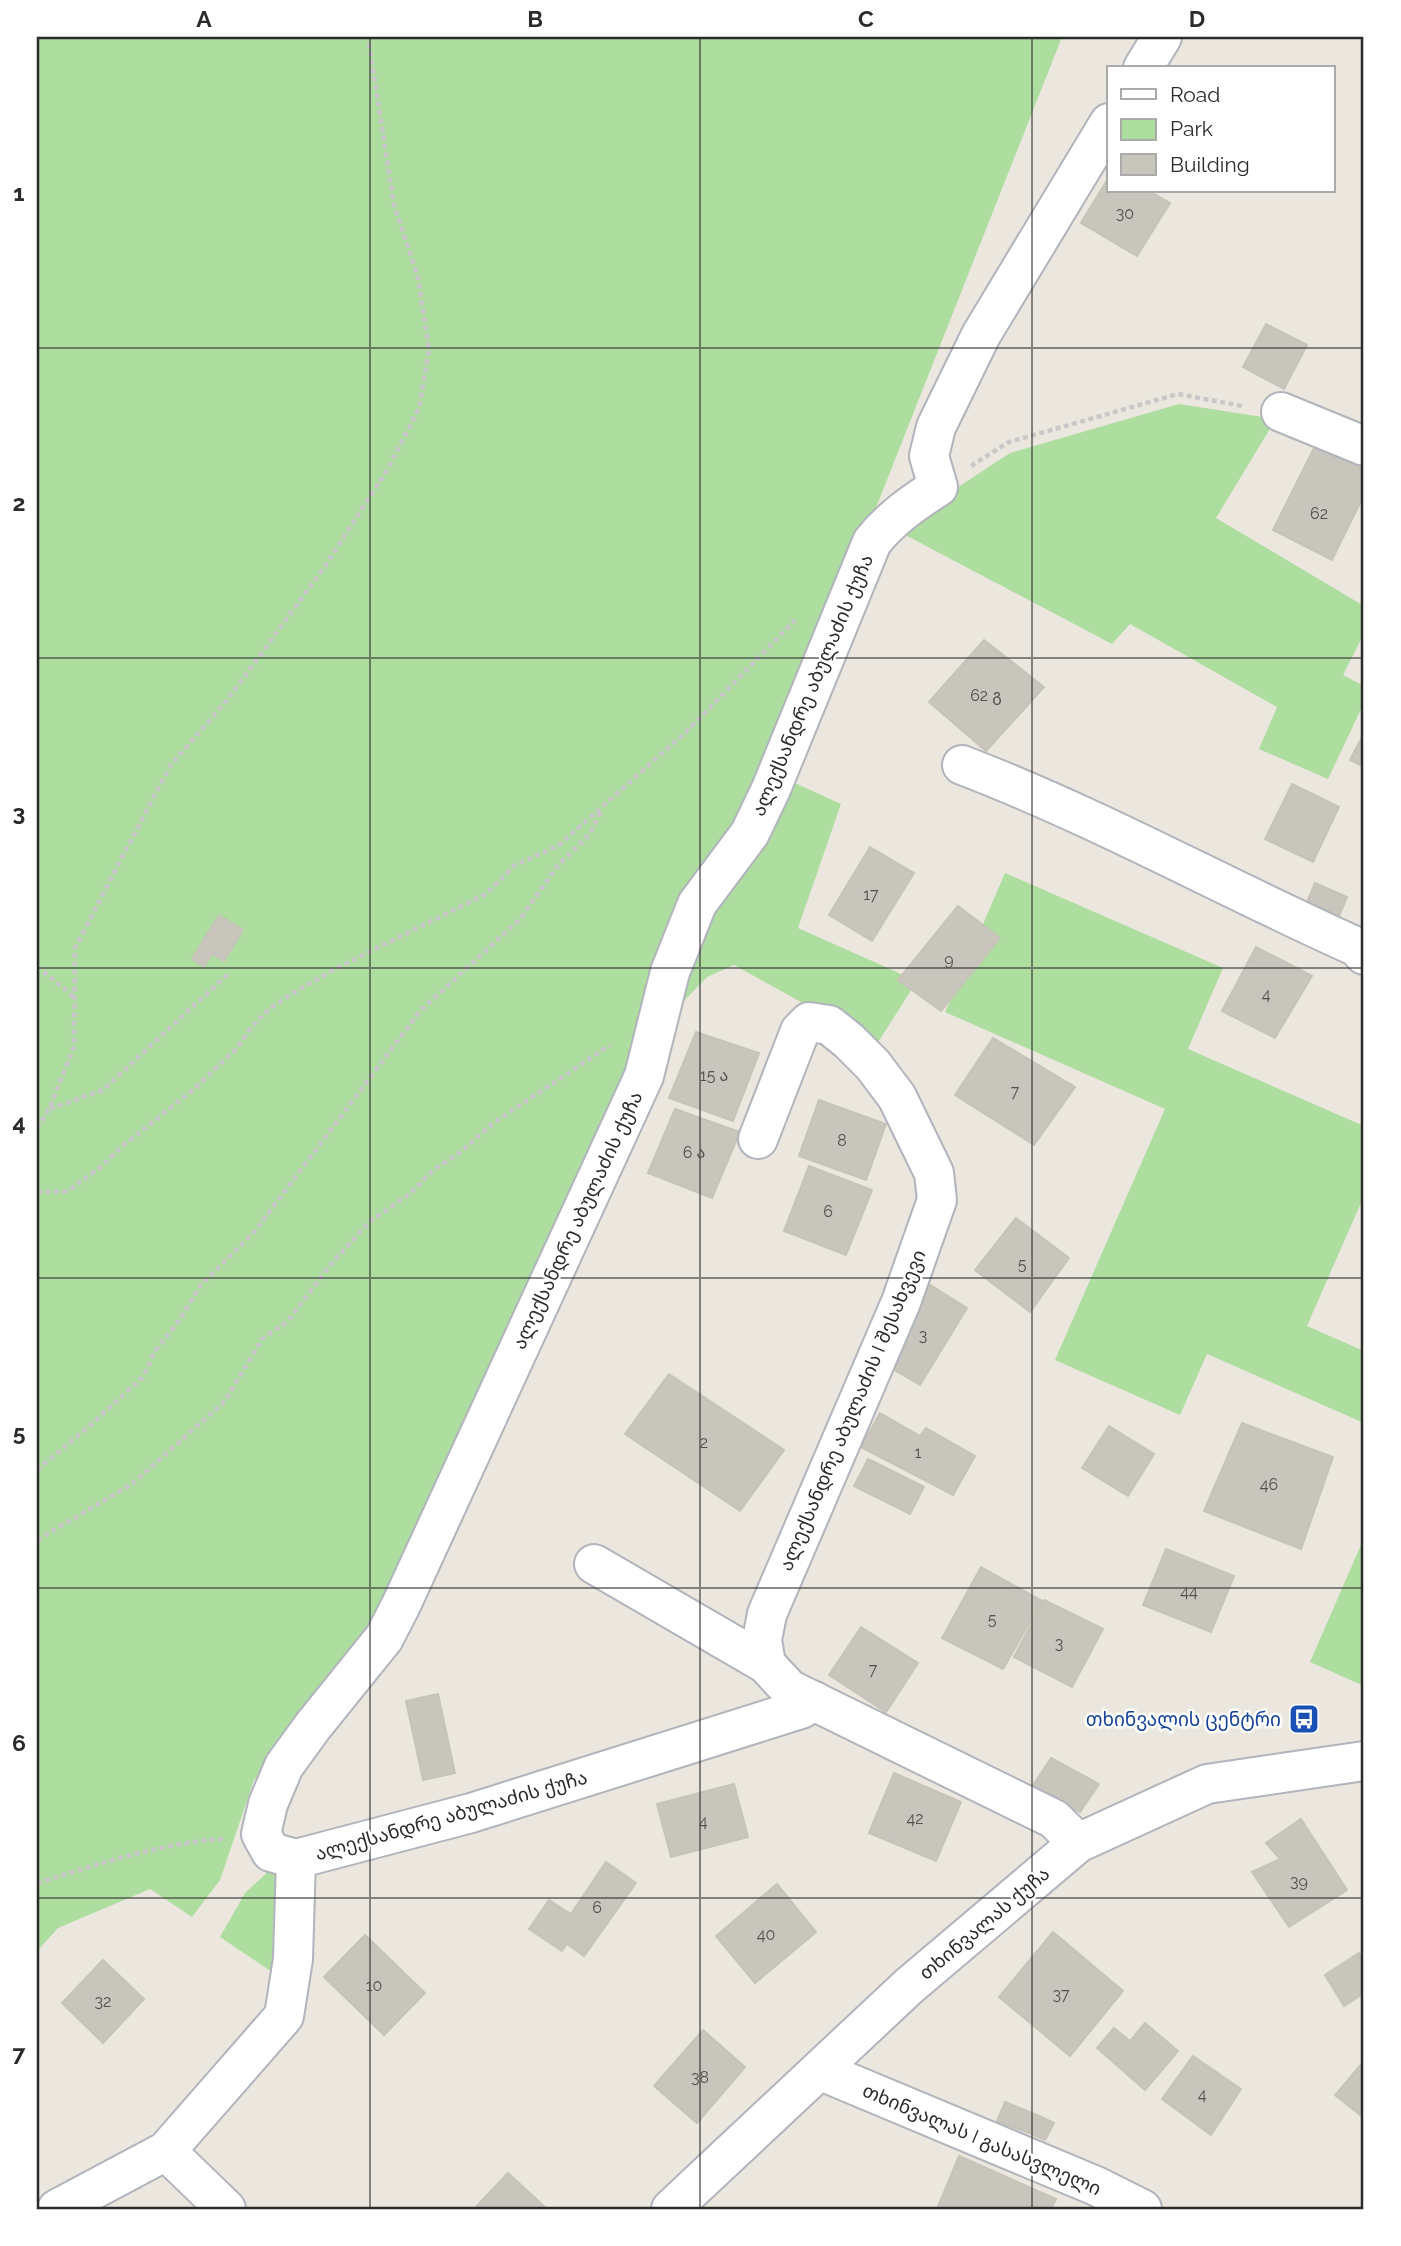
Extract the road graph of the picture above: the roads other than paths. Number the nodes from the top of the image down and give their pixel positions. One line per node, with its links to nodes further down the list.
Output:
1 (1162, 37): 2 (street)
2 (1144, 66)
3 (1107, 126): 14 (street, ალექსანდრე აბულაძის ქუჩა)
4 (1281, 412): 5 (street)
5 (1364, 446)
6 (962, 765): 7 (street)
7 (1362, 945)
8 (758, 1139): 10 (street, ალექსანდრე აბულაძის I შესახვევი)
9 (594, 1564): 10 (street)
10 (766, 1664): 11 (street)
11 (814, 1701): 13 (street); 14 (street, ალექსანდრე აბულაძის ქუჩა)
12 (1364, 1761): 13 (street, თხინვალას ქუჩა)
13 (1078, 1843): 15 (street, თხინვალას ქუჩა)
14 (283, 1855): 16 (street)
15 (821, 2071): 19 (street, თხინვალას ქუჩა); 20 (street, თხინვალას I გასასვლელი)
16 (166, 2151): 17 (street); 18 (street)
17 (57, 2209)
18 (226, 2209)
19 (671, 2209)
20 (1142, 2209)

